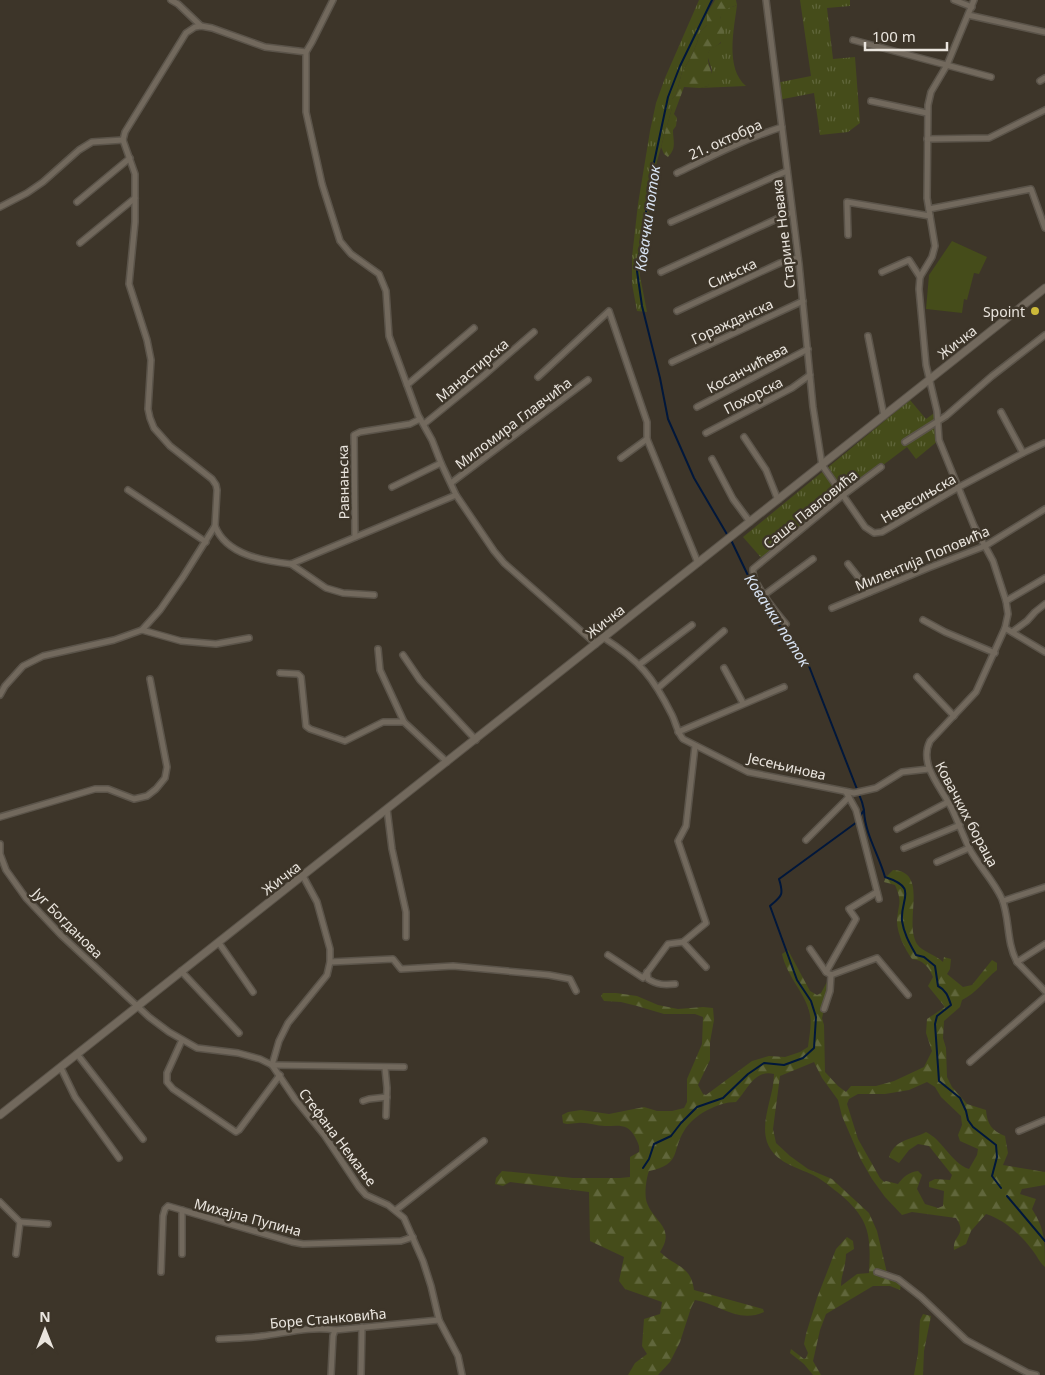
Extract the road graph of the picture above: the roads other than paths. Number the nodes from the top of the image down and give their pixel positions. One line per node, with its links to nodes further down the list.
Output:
1 (171, 0): 8 (street)
2 (333, 0): 11 (street)
3 (766, 0): 17 (street, Старине Новака)
4 (954, 0): 6 (street)
5 (974, 0): 6 (street)
6 (972, 7): 7 (street)
7 (968, 15): 9 (street); 12 (street)
8 (202, 26): 11 (street); 19 (street)
9 (1045, 32)
10 (853, 40): 12 (street)
11 (306, 52): 49 (street)
12 (947, 65): 13 (street); 16 (street)
13 (991, 77)
14 (871, 101): 16 (street)
15 (1045, 110): 18 (street)
16 (927, 113): 18 (street)
17 (782, 127): 21 (street, Старине Новака); 22 (street, 21. октобра)
18 (928, 139): 27 (street)
19 (123, 140): 20 (street); 25 (street)
20 (130, 158): 23 (street); 24 (street)
21 (787, 171): 26 (street, Старине Новака); 28 (street)
22 (677, 173)
23 (135, 198): 31 (street); 76 (street)
24 (77, 202)
25 (0, 207)
26 (792, 212): 32 (street, Старине Новака); 33 (street)
27 (929, 213): 29 (street); 30 (street); 35 (street)
28 (671, 222)
29 (1045, 228)
30 (848, 236)
31 (80, 243)
32 (798, 258): 37 (street, Старине Новака); 38 (street, Сињска)
33 (661, 272)
34 (882, 272): 35 (street)
35 (920, 277): 47 (street, Ковачких бораца)
36 (1045, 288): 47 (main road, Жичка)
37 (803, 301): 43 (street, Старине Новака); 44 (street, Горажданска)
38 (677, 311)
39 (474, 328): 49 (street)
40 (534, 332): 55 (street, Манастирска)
41 (1045, 335): 54 (street)
42 (868, 336): 52 (street)
43 (808, 349): 45 (street, Старине Новака); 50 (street, Косанчићева)
44 (672, 362)
45 (810, 376): 56 (street, Похорска); 65 (street, Старине Новака)
46 (538, 378): 58 (street)
47 (930, 379): 52 (main road, Жичка); 54 (street, Ковачких бораца)
48 (588, 380): 67 (street, Миломира Главчића)
49 (407, 385): 53 (street)
50 (697, 407)
51 (1001, 412): 61 (street)
52 (884, 416): 65 (main road, Жичка)
53 (420, 419): 55 (street); 77 (street, Равнањска)
54 (938, 422): 59 (street); 69 (street, Ковачких бораца)
55 (424, 424): 64 (street)
56 (706, 433)
57 (744, 437): 73 (street)
58 (647, 439): 62 (street); 81 (street)
59 (905, 442)
60 (1044, 443): 61 (street, Невесињска)
61 (1023, 453): 69 (street, Невесињска)
62 (621, 458)
63 (712, 459): 75 (street)
64 (441, 463): 67 (street); 68 (street)
65 (822, 465): 72 (street, Невесињска); 73 (main road, Жичка)
66 (881, 467): 72 (street, Саше Павловића)
67 (451, 483): 71 (street)
68 (392, 487)
69 (959, 487): 72 (street, Невесињска); 79 (street, Ковачких бораца)
70 (128, 490): 78 (street)
71 (456, 495): 77 (street); 100 (street)
72 (842, 496): 87 (street, Саше Павловића)
73 (778, 500): 75 (main road, Жичка)
74 (1045, 509): 79 (street, Милентија Поповића)
75 (750, 522): 81 (main road, Жичка)
76 (215, 526): 78 (street); 82 (street)
77 (355, 537): 82 (street)
78 (206, 542): 95 (street)
79 (985, 546): 85 (street, Милентија Поповића); 88 (street, Ковачких бораца)
80 (813, 559): 87 (street)
81 (698, 563): 99 (main road, Жичка)
82 (291, 564): 86 (street)
83 (848, 564): 85 (street)
84 (1045, 578): 88 (street)
85 (870, 592): 90 (street, Милентија Поповића)
86 (374, 595)
87 (764, 595): 92 (street, Саше Павловића)
88 (1006, 600): 94 (street, Ковачких бораца)
89 (1045, 604): 97 (street)
90 (832, 608)
91 (923, 620): 103 (street)
92 (786, 624)
93 (692, 625): 105 (street)
94 (1005, 628): 97 (street); 103 (street, Ковачких бораца)
95 (142, 630): 98 (street); 112 (street)
96 (724, 631): 111 (street)
97 (1012, 632): 102 (street)
98 (249, 638)
99 (604, 638): 100 (main road, Жичка); 105 (street, Јесењинова)
100 (596, 644): 117 (main road, Жичка)
101 (378, 649): 115 (street)
102 (1045, 652)
103 (995, 653): 114 (street, Ковачких бораца)
104 (403, 654): 117 (street)
105 (640, 664): 111 (street, Јесењинова)
106 (724, 668): 113 (street)
107 (280, 673): 115 (street)
108 (917, 677): 114 (street)
109 (150, 679): 124 (street)
110 (784, 687): 113 (street)
111 (658, 688): 116 (street, Јесењинова)
112 (0, 695)
113 (743, 703): 116 (street)
114 (954, 716): 120 (street, Ковачких бораца)
115 (404, 722): 119 (street)
116 (678, 732): 118 (street, Јесењинова)
117 (476, 740): 119 (main road, Жичка)
118 (695, 746): 121 (street, Јесењинова); 139 (street)
119 (447, 762): 123 (main road, Жичка)
120 (929, 769): 121 (street, Јесењинова); 122 (street, Ковачких бораца)
121 (848, 794): 127 (street); 134 (street)
122 (948, 802): 125 (street, Ковачких бораца); 126 (street)
123 (387, 809): 132 (main road, Жичка); 137 (street)
124 (0, 817)
125 (960, 825): 129 (street); 130 (street, Ковачких бораца)
126 (897, 829)
127 (806, 840)
128 (0, 844): 155 (street, Југ Богданова)
129 (904, 848)
130 (970, 848): 131 (street); 136 (street, Ковачких бораца)
131 (937, 862)
132 (303, 876): 138 (main road, Жичка); 143 (street)
133 (1045, 887): 136 (street)
134 (876, 892): 135 (street); 148 (street)
135 (879, 899)
136 (1003, 902): 144 (street, Ковачких бораца)
137 (406, 937)
138 (219, 942): 146 (main road, Жичка); 152 (street)
139 (683, 942): 145 (street); 147 (street)
140 (1045, 944): 144 (street)
141 (810, 949): 148 (street)
142 (608, 955): 147 (street)
143 (330, 962): 150 (street); 161 (street)
144 (1017, 962): 151 (street, Ковачких бораца)
145 (706, 967)
146 (181, 971): 155 (main road, Жичка); 157 (street)
147 (647, 972): 149 (street)
148 (828, 973): 153 (street); 156 (street)
149 (675, 984)
150 (576, 991)
151 (1045, 991)
152 (253, 992)
153 (908, 995)
154 (1045, 997): 160 (street)
155 (139, 1006): 158 (street); 159 (main road, Жичка)
156 (824, 1009)
157 (240, 1033)
158 (182, 1040): 161 (street); 165 (street)
159 (77, 1054): 163 (main road, Жичка); 172 (street)
160 (970, 1062)
161 (272, 1065): 164 (street); 165 (street, Стефана Немање)
162 (404, 1067): 164 (street)
163 (61, 1068): 168 (main road, Жичка); 174 (street)
164 (386, 1068): 166 (street)
165 (280, 1075): 177 (street, Стефана Немање)
166 (387, 1096): 167 (street); 169 (street)
167 (363, 1101)
168 (0, 1116)
169 (386, 1116)
170 (1045, 1120): 171 (street)
171 (1019, 1131)
172 (143, 1139)
173 (484, 1141): 177 (street)
174 (119, 1158)
175 (0, 1202): 178 (street)
176 (182, 1210): 180 (street, Михајла Пупина); 182 (street); 183 (street, Михајла Пупина)
177 (396, 1210): 180 (street, Стефана Немање)
178 (20, 1222): 179 (street); 181 (street)
179 (48, 1224)
180 (413, 1237): 185 (street, Стефана Немање)
181 (16, 1254)
182 (182, 1254)
183 (161, 1272)
184 (877, 1272): 192 (street)
185 (439, 1320): 186 (street, Боре Станковића); 191 (street, Стефана Немање)
186 (362, 1327): 187 (street, Боре Станковића); 190 (street)
187 (335, 1330): 188 (street, Боре Станковића); 189 (street)
188 (219, 1339)
189 (331, 1375)
190 (361, 1375)
191 (462, 1375)
192 (1036, 1375)

